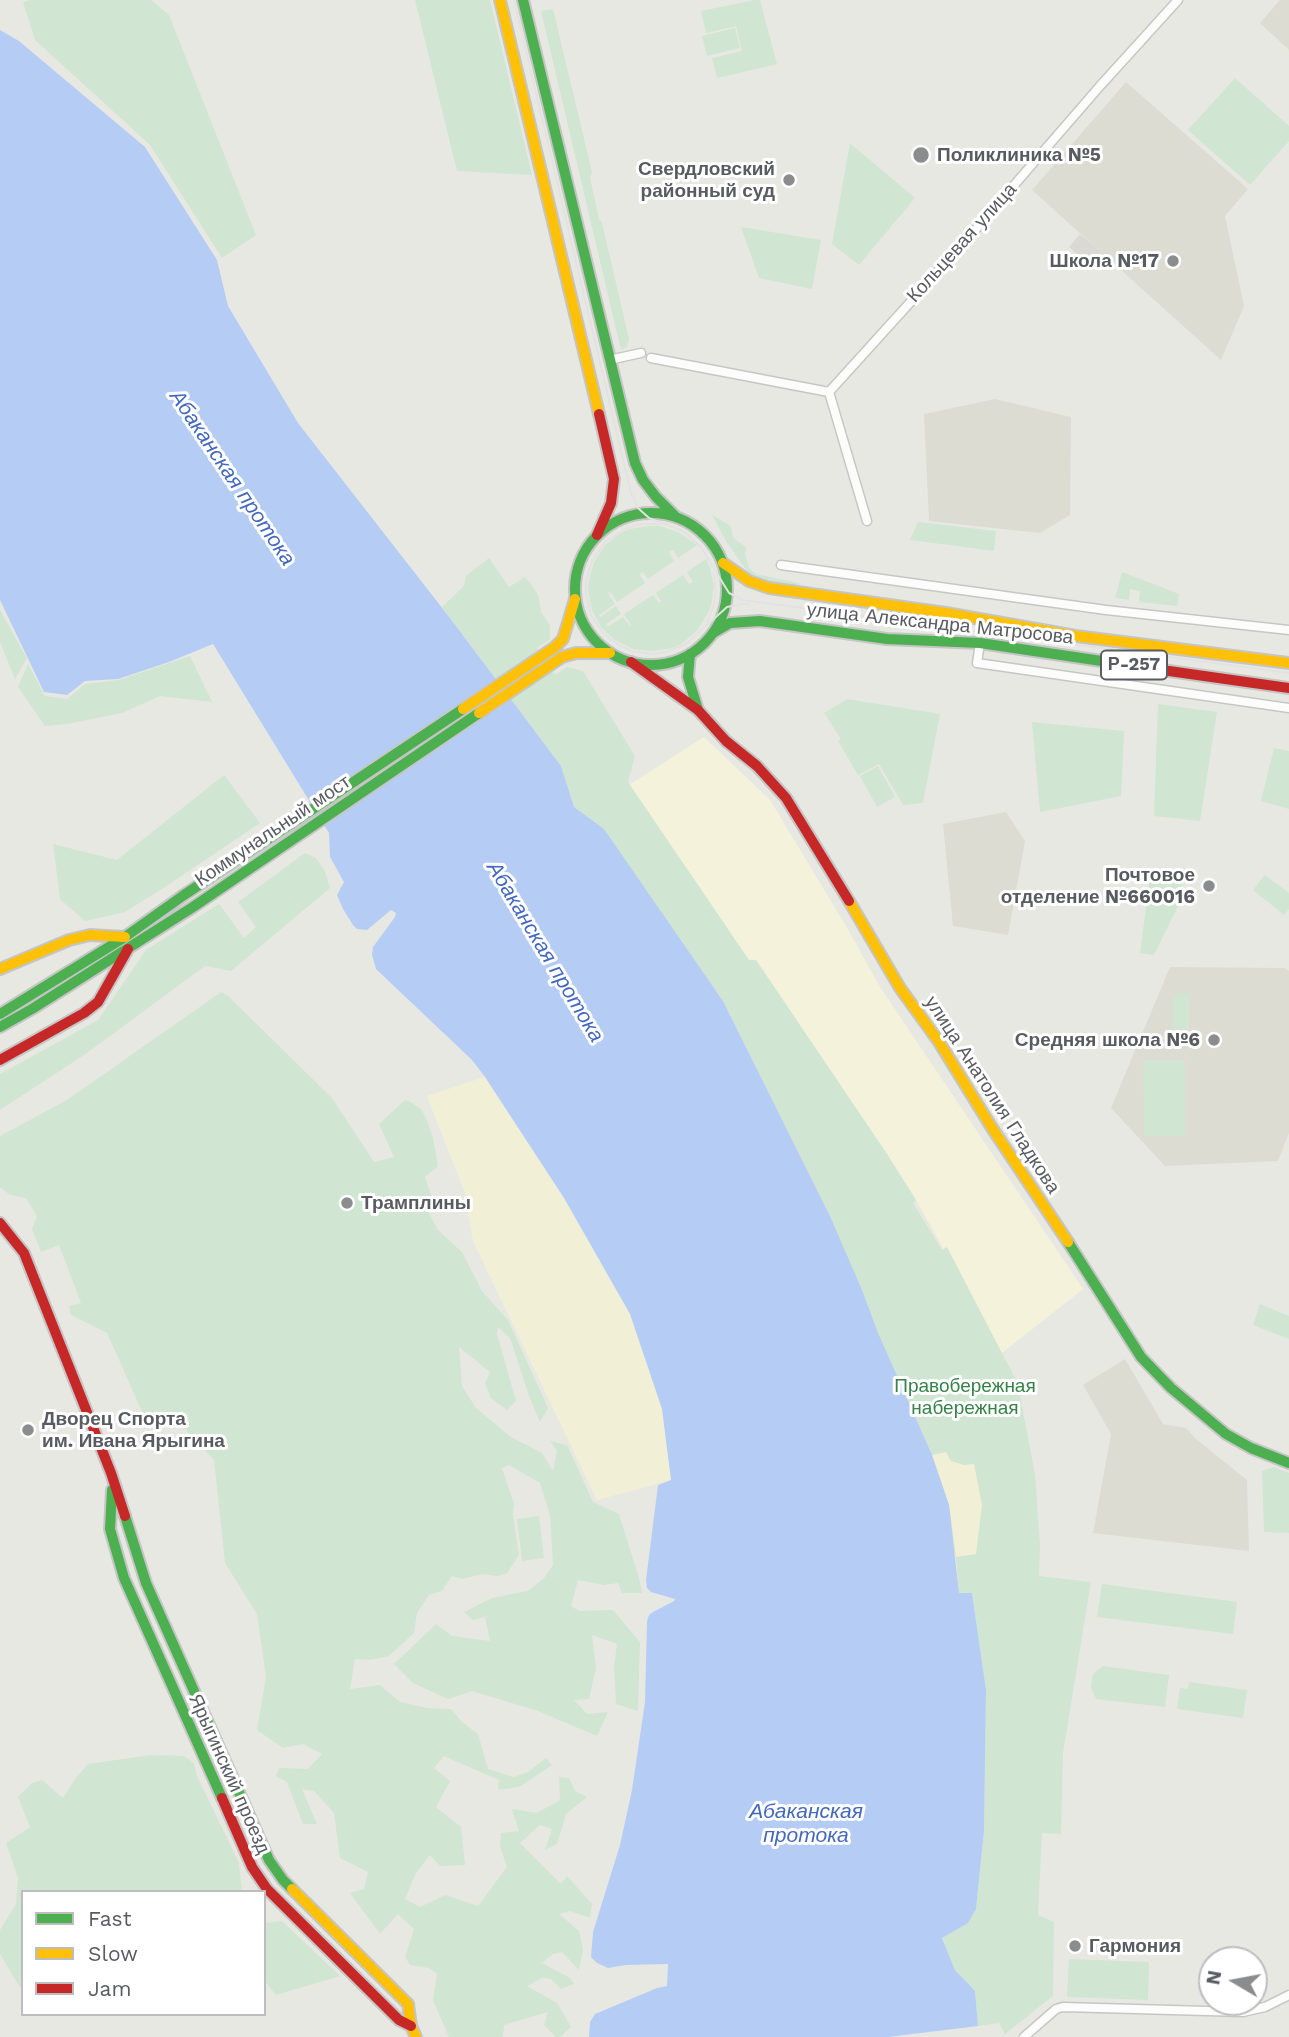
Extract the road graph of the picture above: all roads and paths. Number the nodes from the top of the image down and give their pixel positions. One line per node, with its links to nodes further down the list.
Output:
1 (500, 0): 10 (main road)
2 (523, 0): 6 (main road)
3 (1178, 0): 7 (street, Кольцевая улица)
4 (641, 353): 6 (street)
5 (651, 358): 7 (street)
6 (609, 360): 8 (main road)
7 (830, 393): 9 (street)
8 (675, 516): 10 (main road, Р-257); 11 (main road, Р-257)
9 (867, 521)
10 (597, 535): 13 (main road, Р-257)
11 (723, 563): 15 (main road, Р-257); 20 (main road, улица Александра Матросова / Р-257)
12 (780, 565): 14 (street)
13 (575, 599): 17 (main road, Р-257); 24 (main road, Коммунальный мост)
14 (1289, 630)
15 (713, 633): 16 (main road, улица Александра Матросова / Р-257); 18 (main road, Р-257)
16 (980, 643): 21 (main road, улица Александра Матросова / Р-257); 22 (street)
17 (610, 653): 19 (main road, Р-257); 24 (main road, Коммунальный мост)
18 (690, 654): 19 (main road, Р-257); 23 (main road)
19 (631, 663): 23 (main road)
20 (1289, 663)
21 (1289, 688)
22 (1289, 708)
23 (698, 710): 30 (main road, улица Анатолия Гладкова)
24 (127, 942): 25 (main road); 26 (main road, Коммунальный мост); 27 (main road, Коммунальный мост); 28 (main road)
25 (0, 969)
26 (0, 1014)
27 (0, 1027)
28 (0, 1060)
29 (0, 1223): 31 (main road, Ярыгинский проезд)
30 (1289, 1463)
31 (112, 1481): 32 (main road, Ярыгинский проезд); 33 (main road, Ярыгинский проезд)
32 (141, 1571): 33 (main road); 35 (main road, Ярыгинский проезд)
33 (124, 1578): 35 (main road, Ярыгинский проезд)
34 (1289, 1995): 36 (street)
35 (414, 2032)
36 (1024, 2037)

